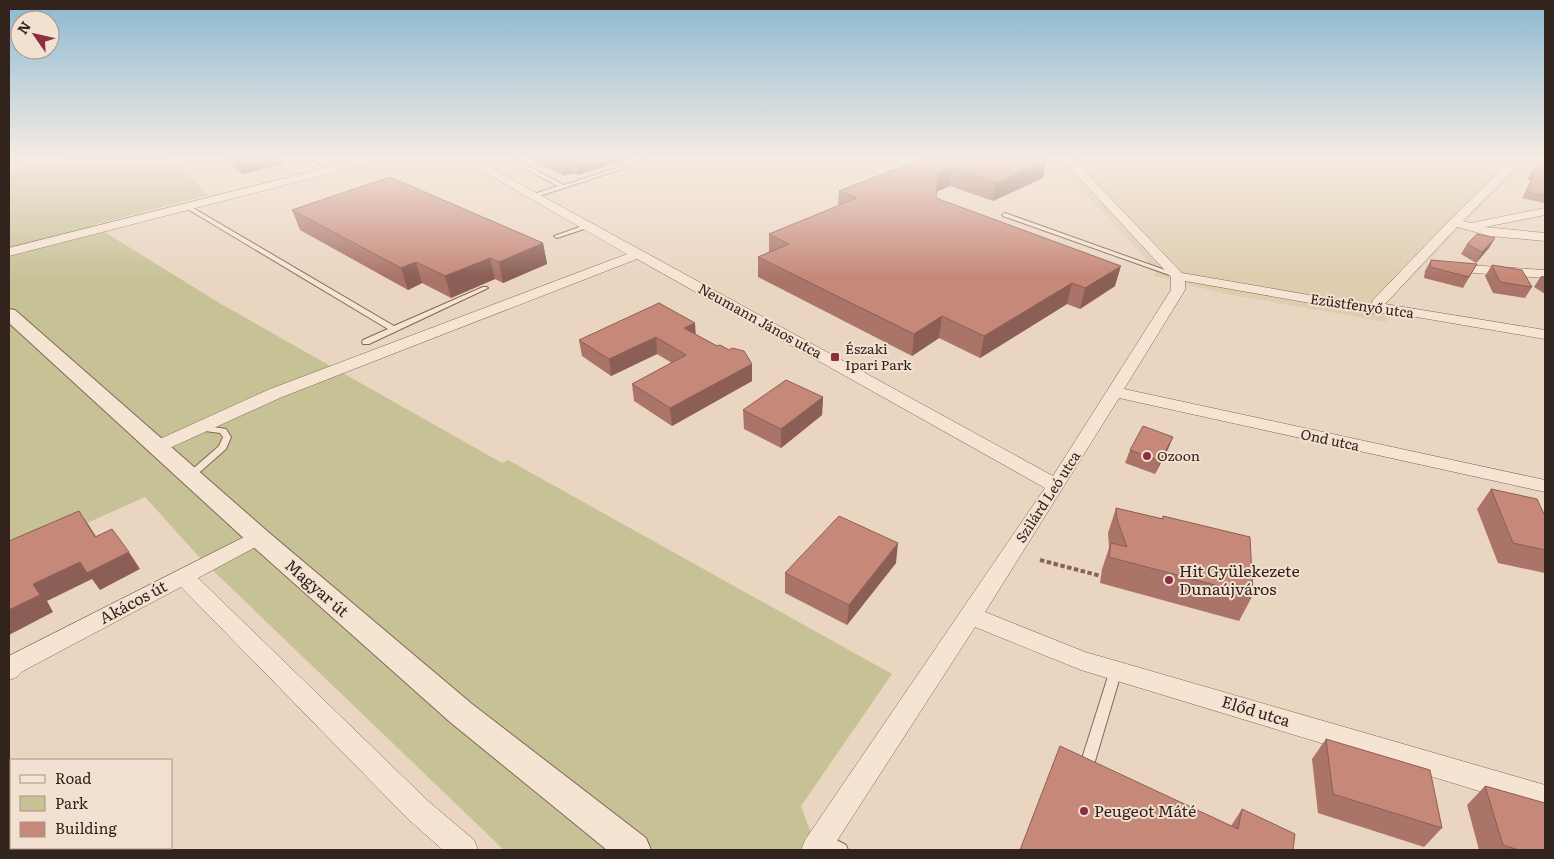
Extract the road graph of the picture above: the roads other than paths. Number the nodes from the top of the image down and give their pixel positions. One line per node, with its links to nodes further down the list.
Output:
1 (227, 197): 5 (street)
2 (535, 197): 9 (street, Neumann János utca)
3 (1103, 197): 17 (street)
4 (1480, 197): 8 (street)
5 (188, 207): 13 (street); 21 (lane)
6 (1545, 212): 10 (street)
7 (1005, 215): 17 (lane)
8 (1455, 222): 10 (street); 15 (street)
9 (588, 226): 11 (lane); 14 (street, Neumann János utca)
10 (1470, 227): 12 (street)
11 (557, 236)
12 (1545, 237)
13 (9, 252)
14 (638, 254): 25 (street); 28 (street, Neumann János utca)
15 (1417, 261): 16 (street); 19 (street)
16 (1545, 274)
17 (1178, 276): 19 (street, Ezüstfenyő utca); 24 (street, Szilárd Leó utca)
18 (485, 288): 21 (lane)
19 (1379, 308): 22 (street, Ezüstfenyő utca)
20 (9, 314): 26 (street, Magyar út)
21 (393, 329): 23 (lane)
22 (1545, 335)
23 (366, 342)
24 (1114, 392): 28 (street, Szilárd Leó utca); 29 (street, Ond utca)
25 (201, 428): 26 (street); 27 (lane)
26 (157, 447): 27 (street, Magyar út)
27 (190, 476): 30 (street, Magyar út)
28 (1056, 486): 32 (street, Szilárd Leó utca)
29 (1545, 486)
30 (258, 537): 31 (street, Akácos út); 39 (street, Magyar út)
31 (183, 576): 33 (street, Akácos út); 38 (street)
32 (970, 615): 34 (street, Előd utca); 37 (street, Szilárd Leó utca)
33 (9, 670)
34 (1116, 670): 35 (lane); 36 (street, Előd utca)
35 (1086, 768)
36 (1545, 798)
37 (826, 847)
38 (464, 850)
39 (634, 850)

